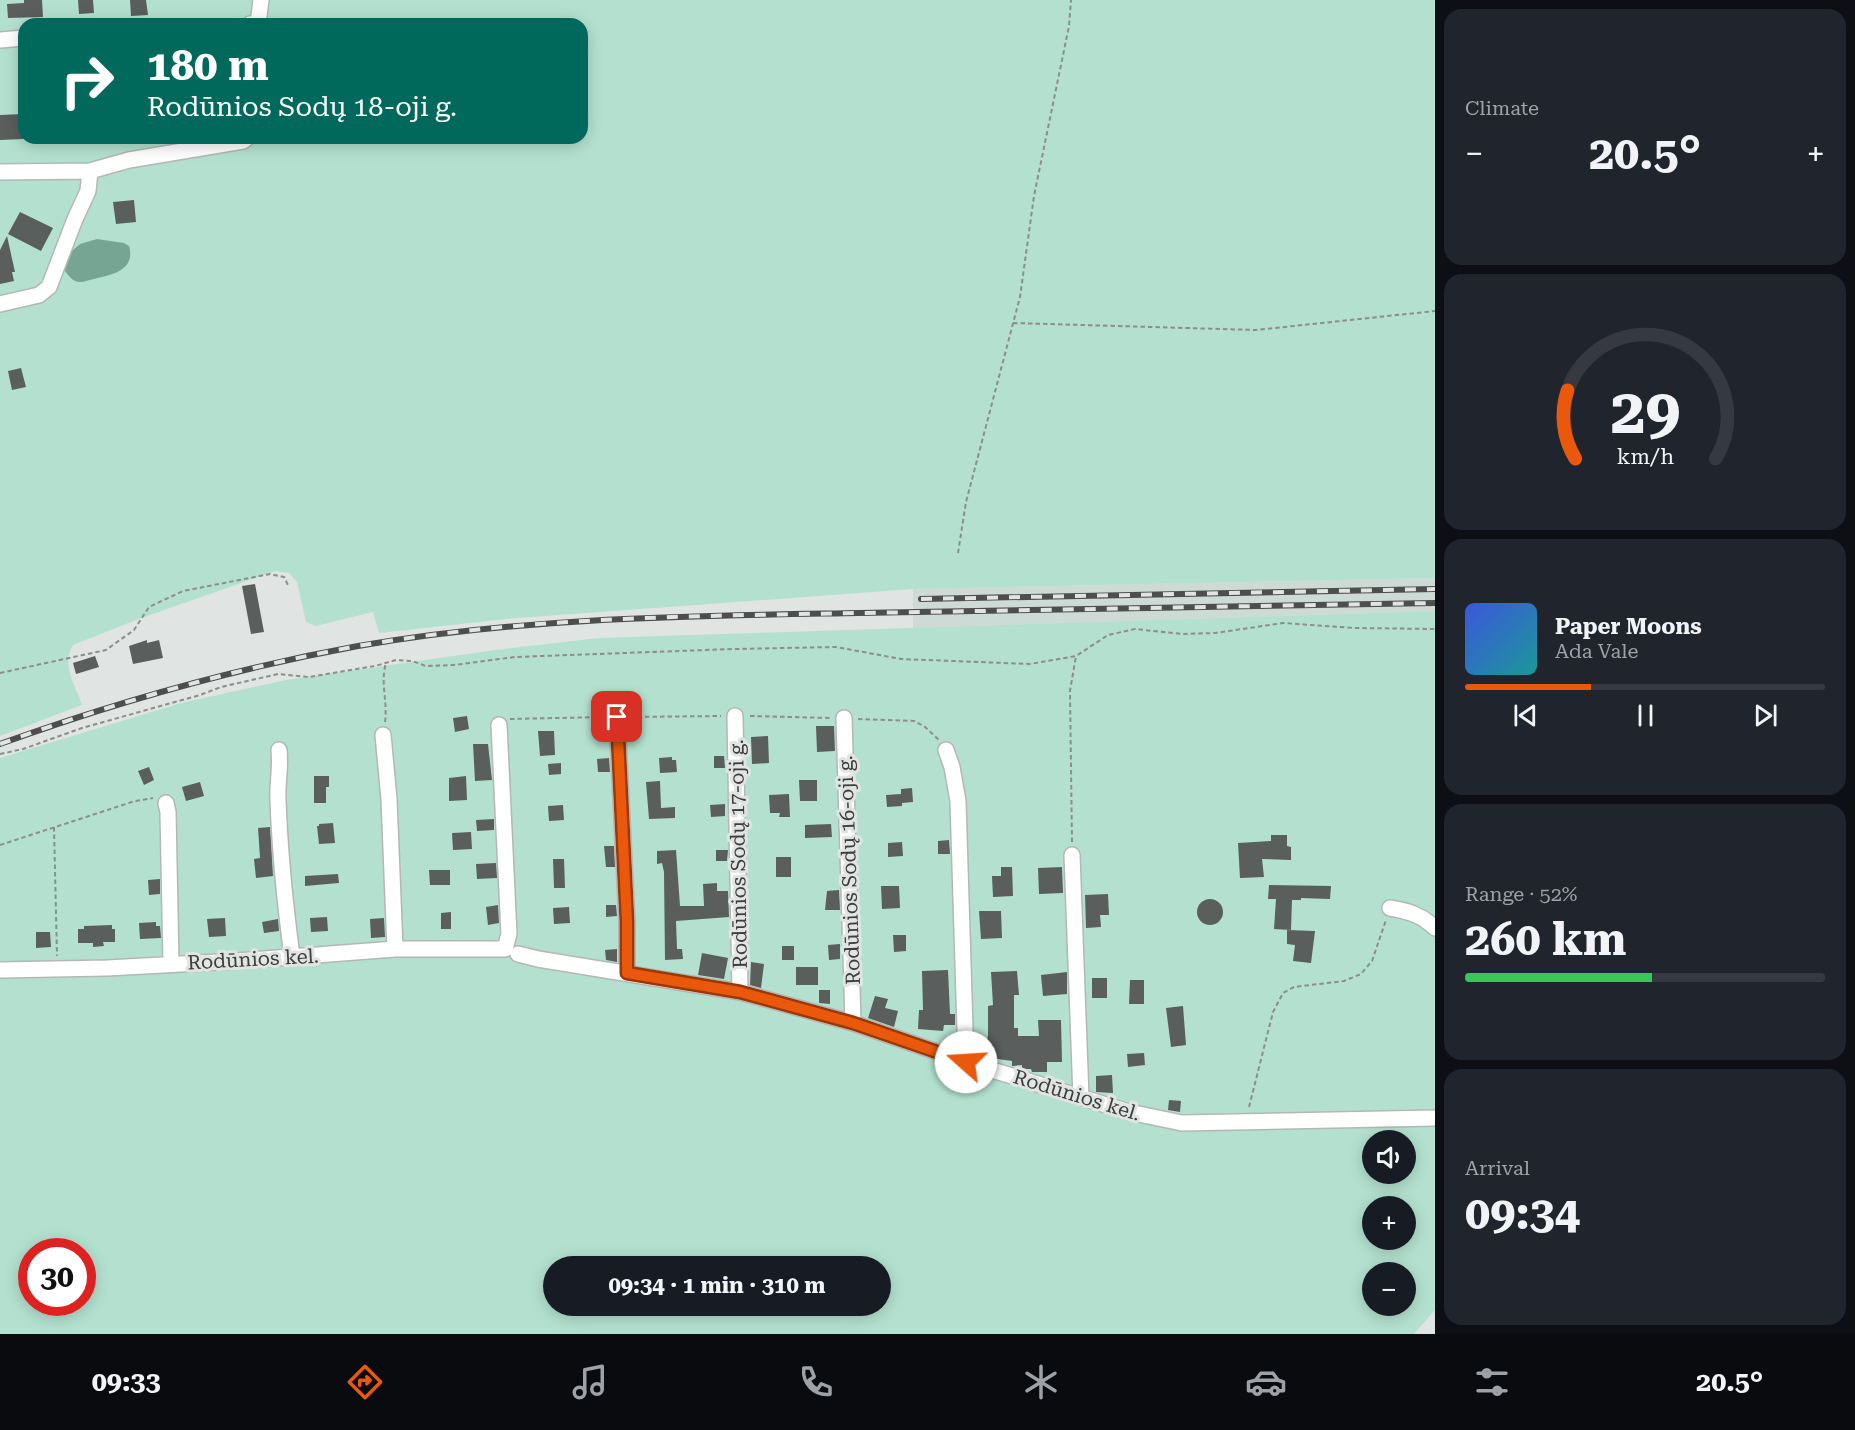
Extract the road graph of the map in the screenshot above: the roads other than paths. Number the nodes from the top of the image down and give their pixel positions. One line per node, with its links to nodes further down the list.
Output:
1 (261, 0): 2 (street)
2 (259, 18)
3 (18, 38): 4 (street)
4 (0, 40)
5 (225, 144): 6 (street)
6 (90, 171): 7 (street); 8 (street)
7 (0, 172)
8 (0, 304)
9 (735, 716): 26 (street, Rodūnios Sodų 17-oji g.)
10 (617, 717): 25 (street)
11 (844, 718): 27 (street, Rodūnios Sodų 16-oji g.)
12 (499, 724): 21 (street)
13 (383, 735): 20 (street)
14 (279, 750): 22 (street)
15 (946, 750): 28 (street)
16 (166, 803): 23 (street)
17 (1072, 855): 29 (street)
18 (1390, 908): 19 (street)
19 (1435, 928)
20 (395, 949): 21 (street, Rodūnios kel.); 22 (street, Rodūnios kel.)
21 (511, 951): 25 (street, Rodūnios kel.)
22 (292, 956): 23 (street, Rodūnios kel.)
23 (171, 963): 24 (street, Rodūnios kel.)
24 (0, 970)
25 (627, 973): 26 (street, Rodūnios kel.)
26 (740, 992): 27 (street, Rodūnios kel.)
27 (853, 1023): 28 (street, Rodūnios kel.)
28 (966, 1062): 29 (street, Rodūnios kel.)
29 (1082, 1097): 30 (street, Rodūnios kel.)
30 (1435, 1118)

